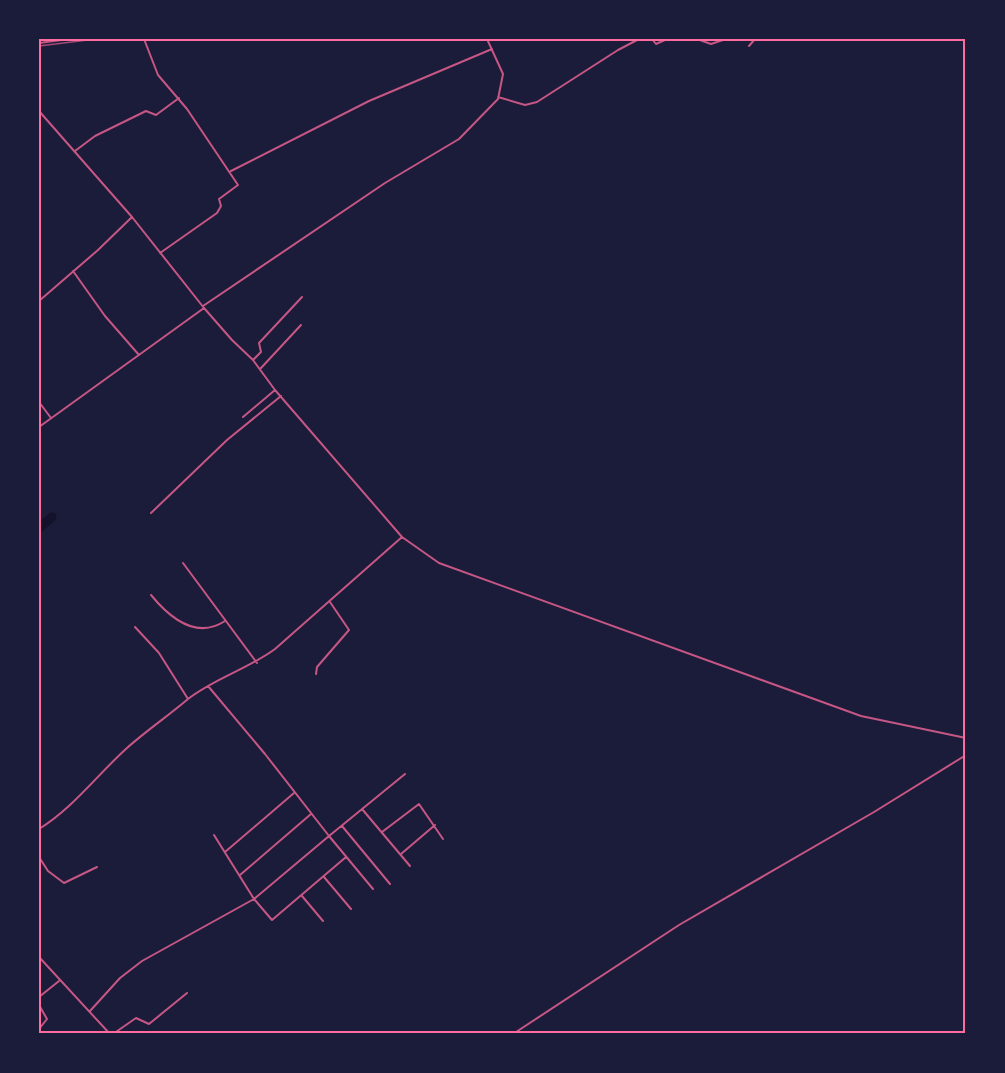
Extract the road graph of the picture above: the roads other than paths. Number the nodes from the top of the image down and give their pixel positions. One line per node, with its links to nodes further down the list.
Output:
1 (69, 39): 10 (street)
2 (144, 39): 14 (street)
3 (488, 39): 12 (street)
4 (639, 39): 13 (street)
5 (652, 39): 6 (street)
6 (667, 39)
7 (697, 39): 8 (street)
8 (726, 39)
9 (755, 39): 11 (street)
10 (39, 43)
11 (749, 45)
12 (492, 49): 13 (street); 17 (street)
13 (498, 97): 23 (street)
14 (178, 98): 16 (street); 17 (street)
15 (39, 111): 16 (street)
16 (74, 152): 18 (street)
17 (231, 171): 19 (street)
18 (132, 217): 19 (street); 20 (street)
19 (160, 253): 23 (street)
20 (73, 271): 22 (street); 25 (street)
21 (302, 297): 26 (street)
22 (39, 301)
23 (204, 307): 25 (street); 26 (street)
24 (301, 325): 27 (street)
25 (139, 356): 32 (street)
26 (254, 360): 27 (street)
27 (261, 368): 28 (street)
28 (275, 390): 29 (street); 31 (street)
29 (281, 396): 34 (street); 35 (street)
30 (39, 402): 32 (street)
31 (243, 417)
32 (51, 418): 33 (street)
33 (39, 427)
34 (151, 513)
35 (402, 537): 38 (street); 45 (street)
36 (183, 563): 39 (street)
37 (151, 595): 39 (street)
38 (330, 602): 41 (street); 42 (street)
39 (225, 621): 41 (street)
40 (135, 627): 44 (street)
41 (257, 663): 43 (street)
42 (316, 674)
43 (208, 686): 44 (street); 48 (street)
44 (188, 699): 53 (street)
45 (966, 738)
46 (966, 755): 80 (street)
47 (405, 774): 49 (street)
48 (294, 793): 50 (street); 58 (street)
49 (363, 809): 52 (street); 54 (street)
50 (311, 814): 56 (street); 64 (street)
51 (436, 825): 54 (street); 57 (street); 59 (street)
52 (342, 826): 56 (street); 66 (street)
53 (39, 829)
54 (382, 832): 59 (street)
55 (214, 835): 58 (street)
56 (329, 837): 61 (street); 69 (street)
57 (443, 839)
58 (225, 852): 64 (street)
59 (401, 854): 62 (street)
60 (39, 857): 63 (street)
61 (346, 857): 65 (street); 67 (street)
62 (410, 866)
63 (97, 867)
64 (239, 875): 69 (street)
65 (324, 877): 68 (street); 70 (street)
66 (390, 884)
67 (372, 889)
68 (302, 896): 69 (street); 71 (street)
69 (254, 899): 77 (street)
70 (351, 909)
71 (322, 921)
72 (39, 957): 73 (street)
73 (59, 981): 75 (street); 77 (street)
74 (187, 993): 79 (street)
75 (39, 997)
76 (39, 1005): 78 (street)
77 (90, 1011): 79 (street)
78 (39, 1029)
79 (109, 1033)
80 (513, 1034)

